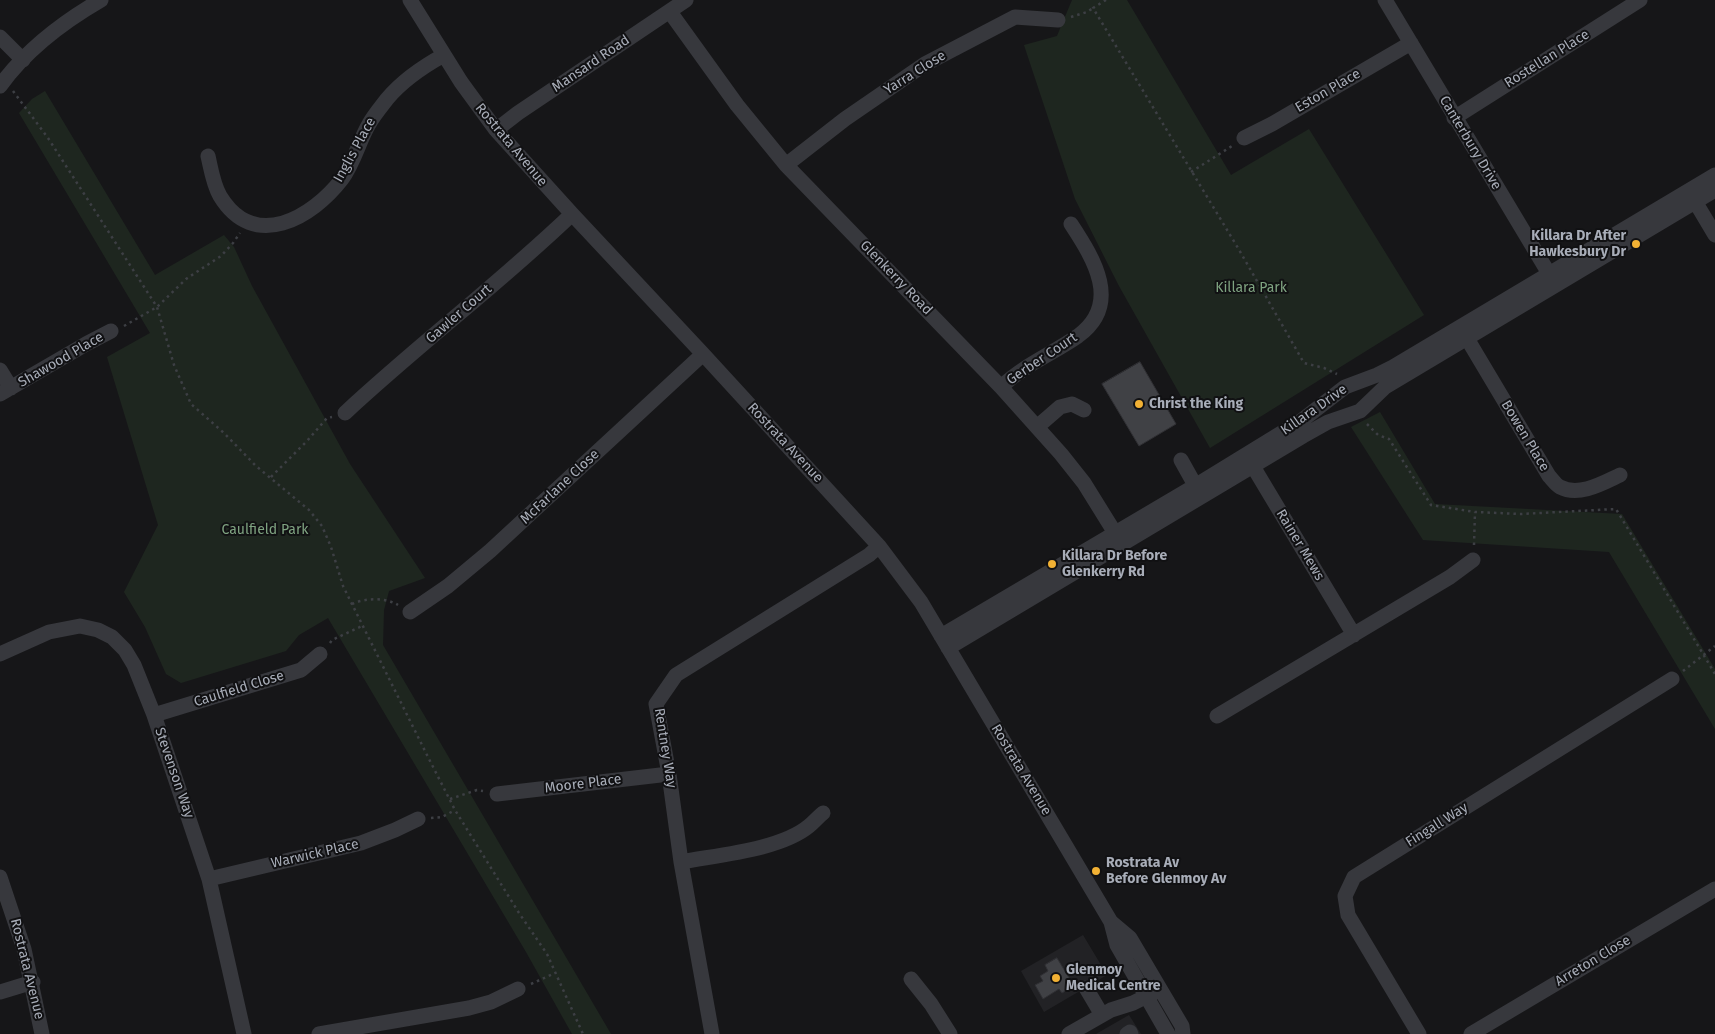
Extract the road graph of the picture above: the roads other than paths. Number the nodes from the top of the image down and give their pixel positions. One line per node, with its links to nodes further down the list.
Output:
1 (101, 0): 11 (street)
2 (410, 0): 10 (street, Rostrata Avenue)
3 (686, 0): 6 (street, Mansard Road)
4 (1385, 0): 9 (street, Canterbury Drive)
5 (1640, 0): 13 (street, Rostellan Place)
6 (670, 12): 14 (street, Mansard Road); 17 (street, Glenkerry Road)
7 (1058, 20): 17 (street, Yarra Close)
8 (0, 37): 11 (street)
9 (1411, 43): 13 (street, Canterbury Drive); 15 (street, Eston Place)
10 (444, 55): 14 (street, Rostrata Avenue); 16 (street, Inglis Place)
11 (23, 60): 12 (street)
12 (2, 83)
13 (1454, 118): 24 (street, Canterbury Drive)
14 (496, 130): 21 (street, Rostrata Avenue)
15 (1244, 138)
16 (208, 156)
17 (786, 165): 29 (street, Glenkerry Road)
18 (1715, 174): 20 (street, Killara Drive)
19 (1715, 190): 20 (street, Killara Drive)
20 (1692, 196): 23 (street); 24 (street, Killara Drive)
21 (572, 214): 27 (street, Rostrata Avenue); 32 (street, Gawler Court)
22 (1072, 224): 29 (street, Gerber Court)
23 (1715, 235)
24 (1552, 280): 26 (street, Killara Drive)
25 (111, 331): 30 (street, Shawood Place)
26 (1464, 333): 35 (street, Killara Drive); 35 (street, Killara Drive); 36 (street, Bowen Place)
27 (703, 354): 39 (street, Rostrata Avenue); 41 (street, McFarlane Close)
28 (0, 370): 30 (street, Shawood Place)
29 (1000, 387): 33 (street, Glenkerry Road)
30 (5, 391)
31 (1084, 410): 33 (street)
32 (345, 413)
33 (1038, 427): 38 (street, Glenkerry Road)
34 (1181, 460): 37 (street)
35 (1249, 460): 37 (street, Killara Drive); 42 (street, Rainer Mews)
36 (1620, 475)
37 (1198, 491): 38 (street, Killara Drive)
38 (1119, 538): 43 (street, Killara Drive)
39 (879, 546): 43 (street, Rostrata Avenue); 49 (street, Rentney Way)
40 (1473, 560): 42 (street)
41 (410, 612)
42 (1354, 635): 48 (street)
43 (945, 642): 57 (street, Rostrata Avenue)
44 (0, 654): 47 (street, Stevenson Way)
45 (320, 654): 47 (street, Caulfield Close)
46 (1672, 679): 76 (street, Fingall Way)
47 (154, 715): 55 (street, Stevenson Way)
48 (1217, 716)
49 (669, 774): 50 (street, Moore Place); 53 (street, Rentney Way)
50 (496, 794)
51 (823, 813): 53 (street)
52 (418, 818): 55 (street, Warwick Place)
53 (681, 862): 69 (street, Rentney Way)
54 (0, 877): 59 (street, Rostrata Avenue)
55 (209, 878): 67 (street, Stevenson Way)
56 (1715, 889): 77 (street, Arreton Close)
57 (1111, 922): 60 (street, Rostrata Avenue); 63 (street, Rostrata Avenue)
58 (911, 979): 70 (street)
59 (33, 982): 64 (street); 66 (street, Rostrata Avenue)
60 (1157, 983): 63 (street); 75 (street, Rostrata Avenue)
61 (1086, 988): 65 (street)
62 (518, 990): 68 (street)
63 (1143, 991): 65 (street); 74 (street, Rostrata Avenue)
64 (0, 992)
65 (1106, 1012): 71 (street)
66 (42, 1034)
67 (244, 1034)
68 (319, 1034)
69 (712, 1034)
70 (950, 1034)
71 (1069, 1034)
72 (1128, 1034): 73 (street)
73 (1132, 1034)
74 (1168, 1034)
75 (1183, 1034)
76 (1418, 1034)
77 (1471, 1034)

